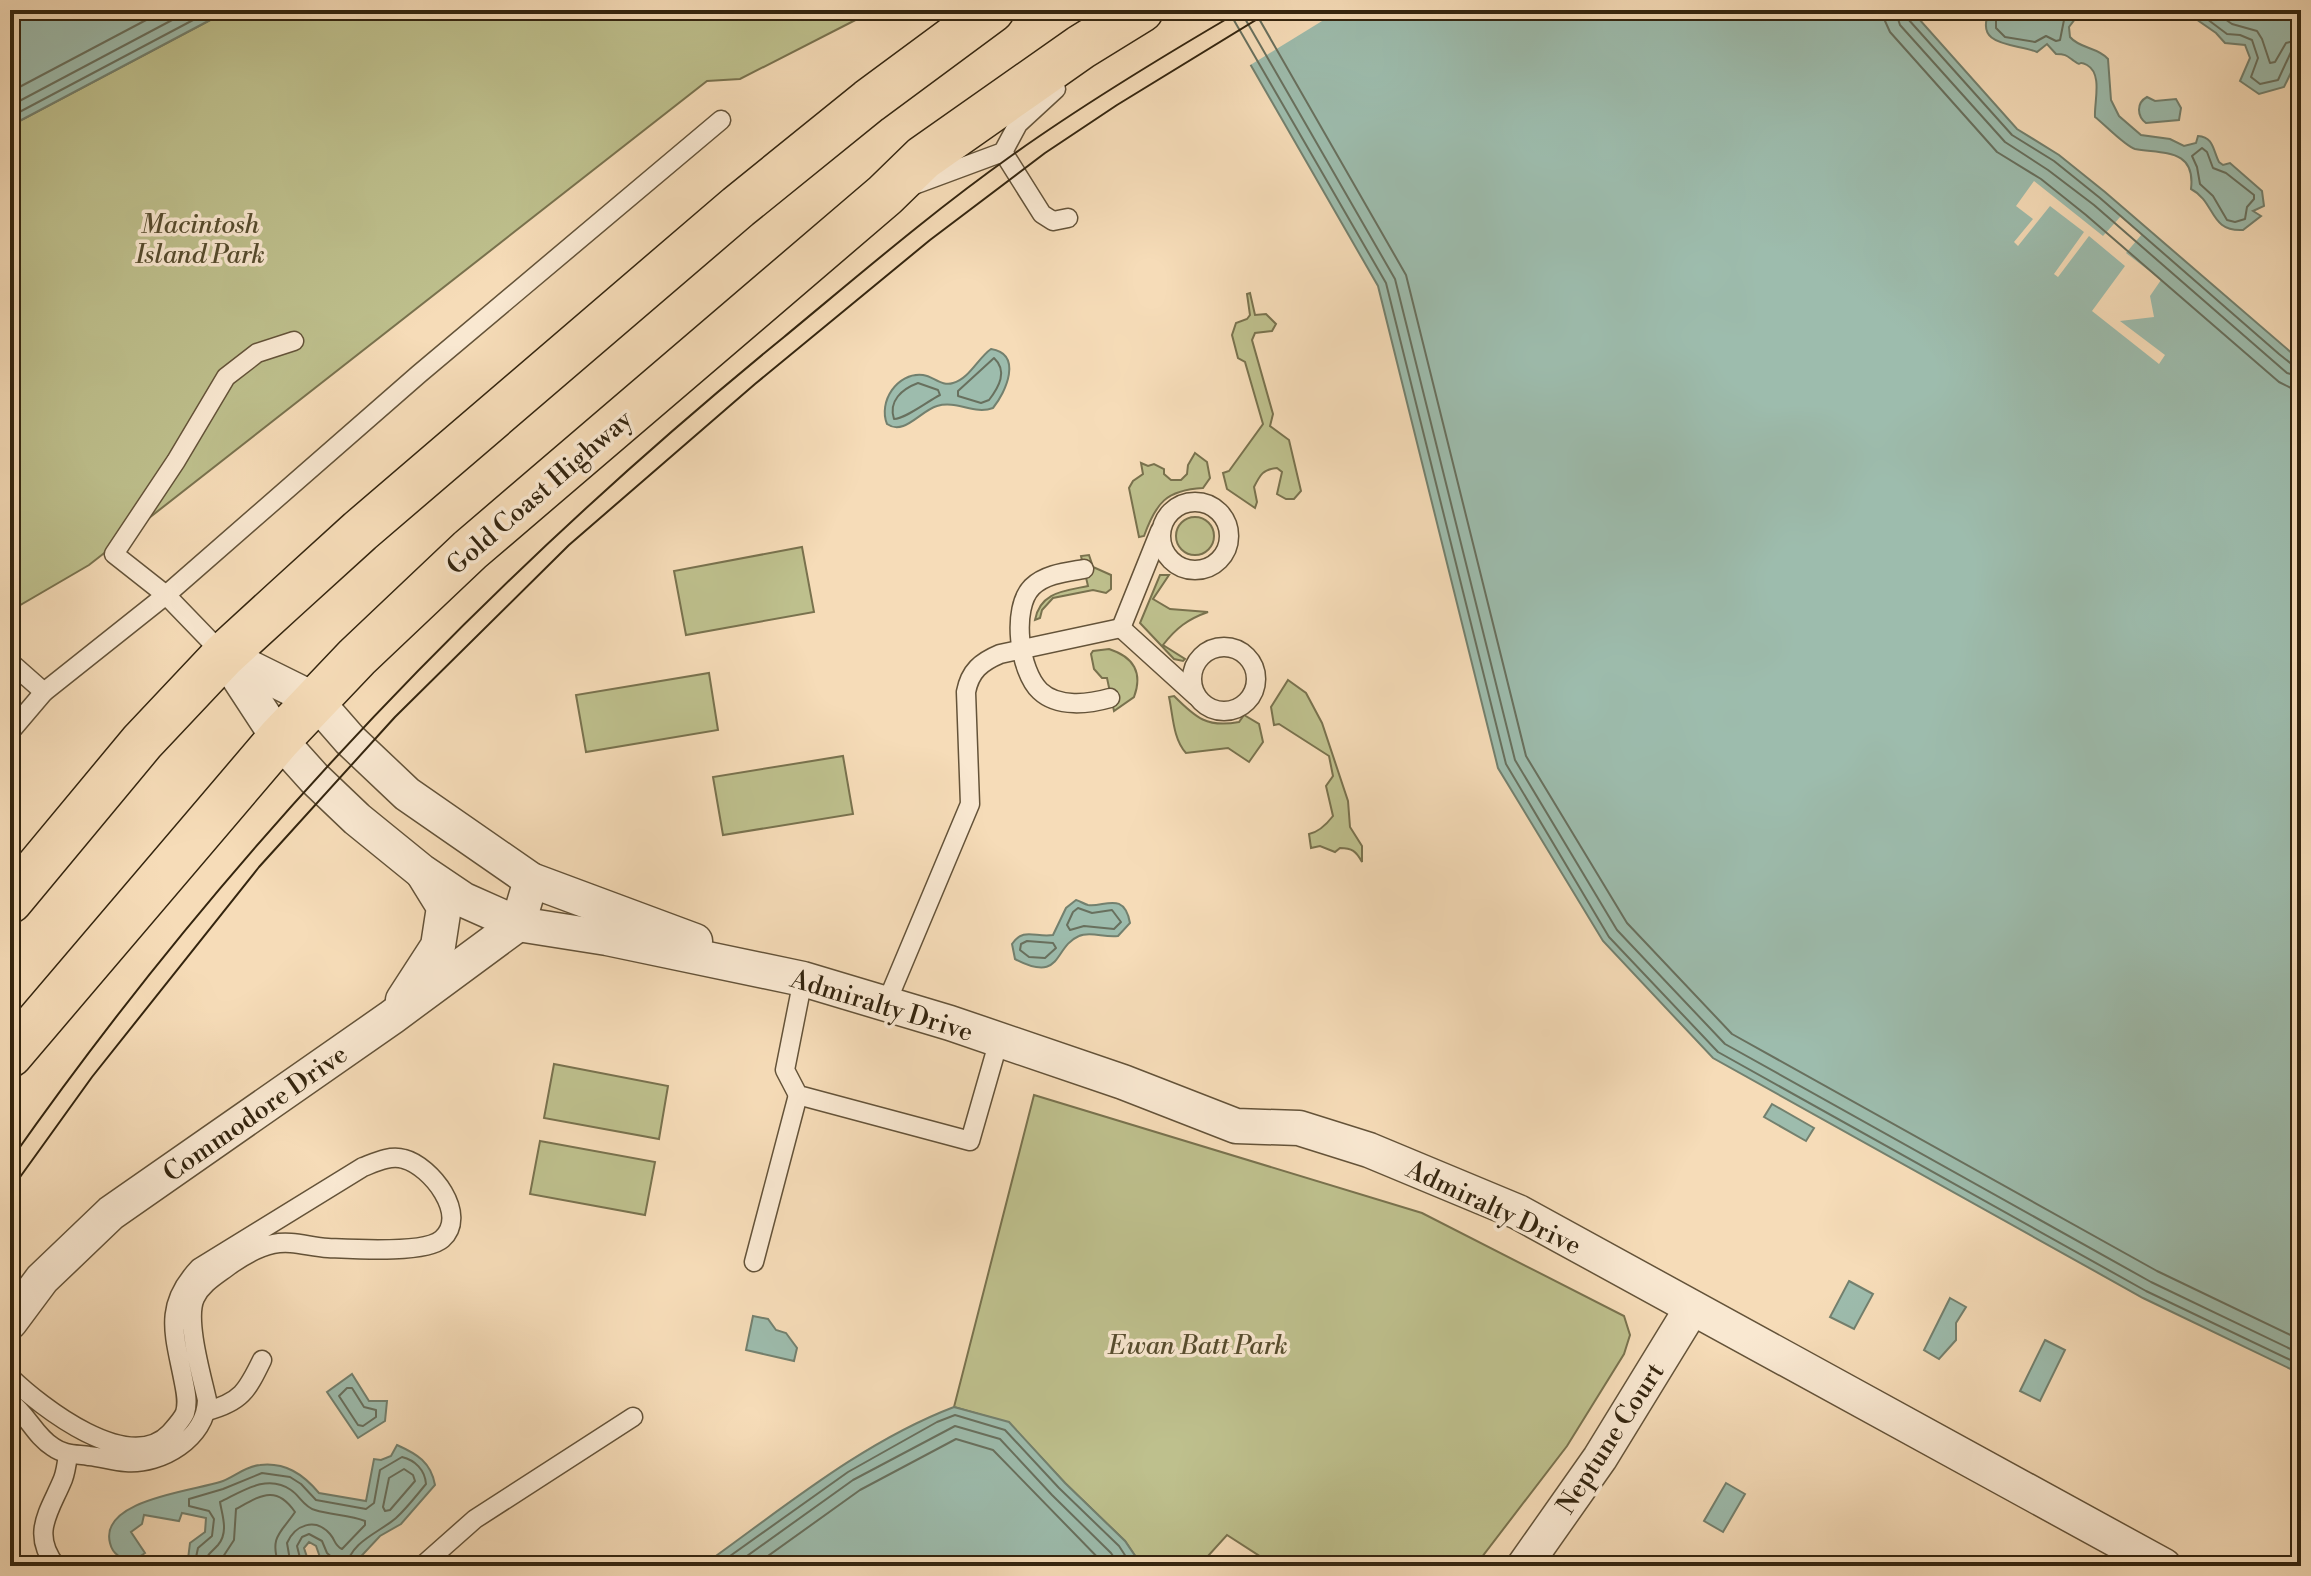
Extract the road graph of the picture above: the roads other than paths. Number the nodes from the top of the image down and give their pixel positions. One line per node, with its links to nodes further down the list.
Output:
1 (992, 10): 14 (highway)
2 (1141, 10): 3 (highway, Gold Coast Highway)
3 (1081, 47): 5 (lane); 6 (highway, Gold Coast Highway)
4 (721, 120): 11 (lane)
5 (1003, 152): 6 (lane); 7 (lane)
6 (885, 195): 18 (highway, Gold Coast Highway)
7 (1068, 218)
8 (294, 341): 11 (lane)
9 (1163, 524): 12 (lane)
10 (1084, 569): 13 (lane)
11 (166, 595): 14 (lane); 16 (lane)
12 (1121, 628): 13 (lane); 19 (lane)
13 (1022, 649): 17 (lane); 27 (lane)
14 (224, 655): 18 (street); 21 (street, Admiralty Drive); 24 (highway)
15 (10, 662): 16 (lane)
16 (44, 692): 20 (lane)
17 (1110, 698)
18 (315, 700): 21 (highway, Gold Coast Highway); 23 (street, Admiralty Drive)
19 (1202, 702)
20 (10, 732)
21 (279, 739): 22 (street, Admiralty Drive); 30 (highway, Gold Coast Highway)
22 (421, 871): 25 (street, Admiralty Drive); 28 (street)
23 (531, 880): 25 (street); 26 (street, Admiralty Drive)
24 (10, 901)
25 (518, 924): 26 (street, Admiralty Drive); 28 (street, Commodore Drive)
26 (789, 976): 27 (street, Admiralty Drive); 31 (lane)
27 (886, 1004): 29 (street, Admiralty Drive)
28 (392, 1017): 34 (street, Commodore Drive)
29 (999, 1040): 31 (lane); 33 (street, Admiralty Drive)
30 (10, 1055)
31 (798, 1095): 32 (lane)
32 (754, 1262)
33 (1692, 1308): 43 (street, Neptune Court); 44 (street, Admiralty Drive)
34 (10, 1322)
35 (262, 1360): 38 (lane)
36 (10, 1377): 38 (lane)
37 (10, 1402): 40 (lane)
38 (207, 1411): 40 (lane)
39 (633, 1417): 42 (lane)
40 (68, 1454): 41 (lane)
41 (56, 1566)
42 (422, 1566)
43 (1524, 1566)
44 (2164, 1566)

